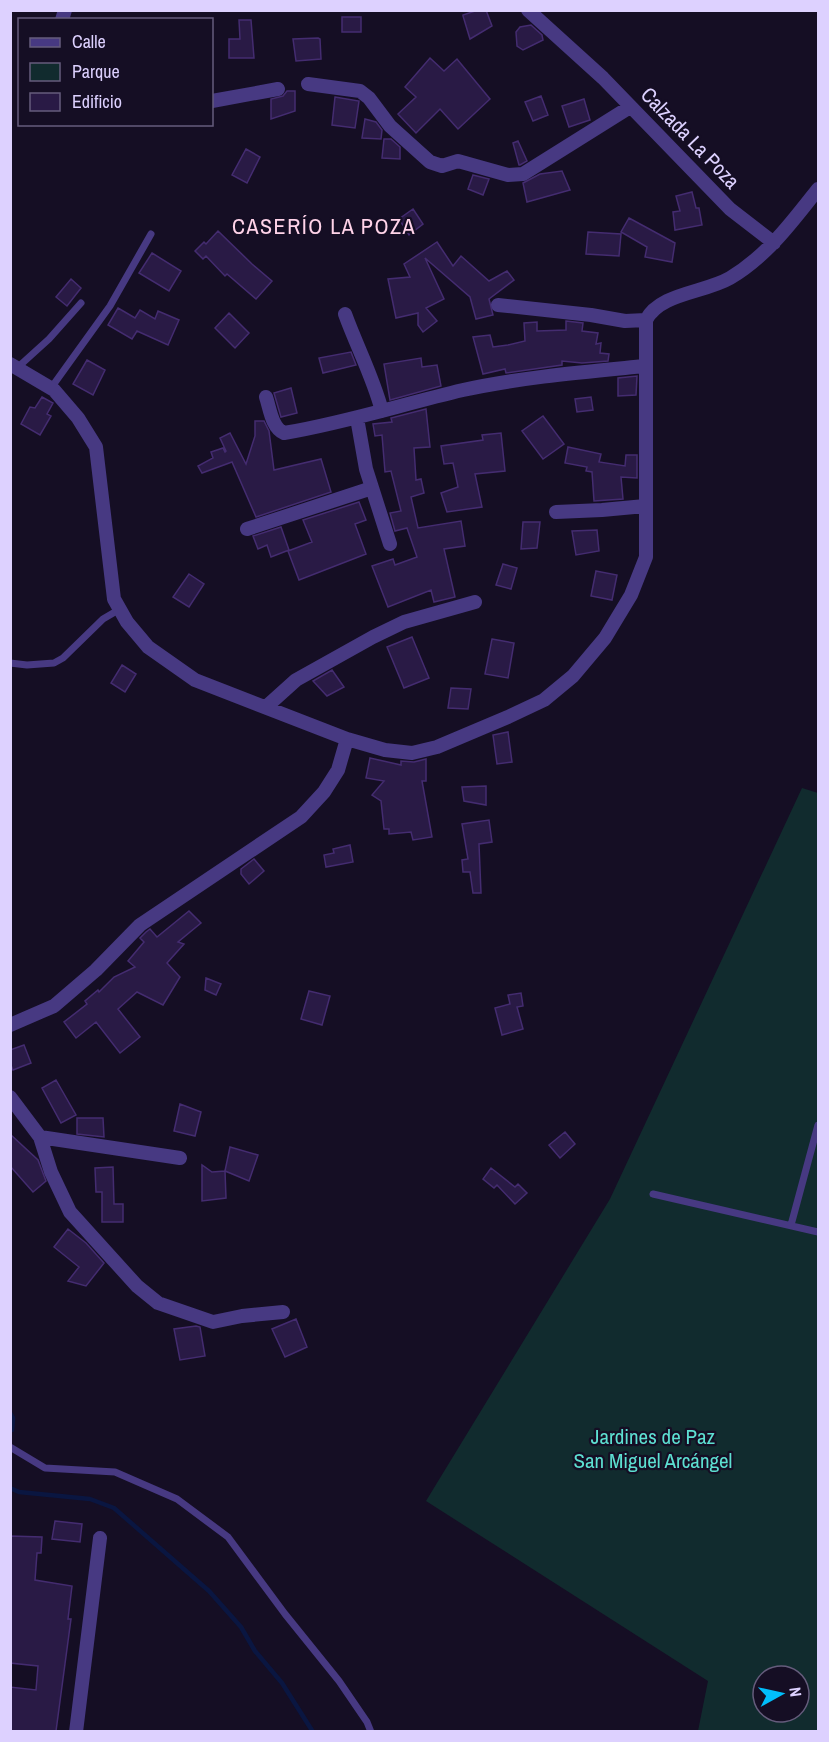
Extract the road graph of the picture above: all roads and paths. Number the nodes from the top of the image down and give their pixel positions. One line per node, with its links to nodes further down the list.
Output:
1 (528, 10): 5 (street, Calzada La Poza)
2 (308, 84): 5 (street)
3 (278, 89): 4 (street)
4 (213, 101)
5 (630, 107): 8 (street, Calzada La Poza)
6 (819, 189): 8 (street)
7 (151, 234): 15 (lane)
8 (774, 243): 12 (street)
9 (81, 303): 13 (lane)
10 (498, 305): 12 (street)
11 (345, 314): 17 (street)
12 (646, 320): 14 (street)
13 (14, 366): 15 (street)
14 (645, 366): 17 (street); 20 (street)
15 (51, 388): 25 (street)
16 (266, 397): 18 (street)
17 (382, 411): 18 (street)
18 (357, 418): 19 (street)
19 (372, 488): 22 (street); 23 (street)
20 (645, 506): 21 (street); 28 (street)
21 (556, 512)
22 (247, 529)
23 (390, 544)
24 (476, 602): 27 (street)
25 (120, 609): 26 (lane); 27 (street)
26 (10, 663)
27 (266, 707): 28 (street)
28 (346, 739): 29 (street)
29 (10, 1025)
30 (10, 1097): 32 (street)
31 (819, 1125): 35 (lane)
32 (40, 1137): 33 (street); 37 (street)
33 (180, 1158)
34 (653, 1194): 35 (lane)
35 (791, 1226): 36 (lane)
36 (819, 1232)
37 (283, 1312)
38 (10, 1447): 41 (lane)
39 (100, 1538): 40 (street)
40 (76, 1731)
41 (370, 1731)

